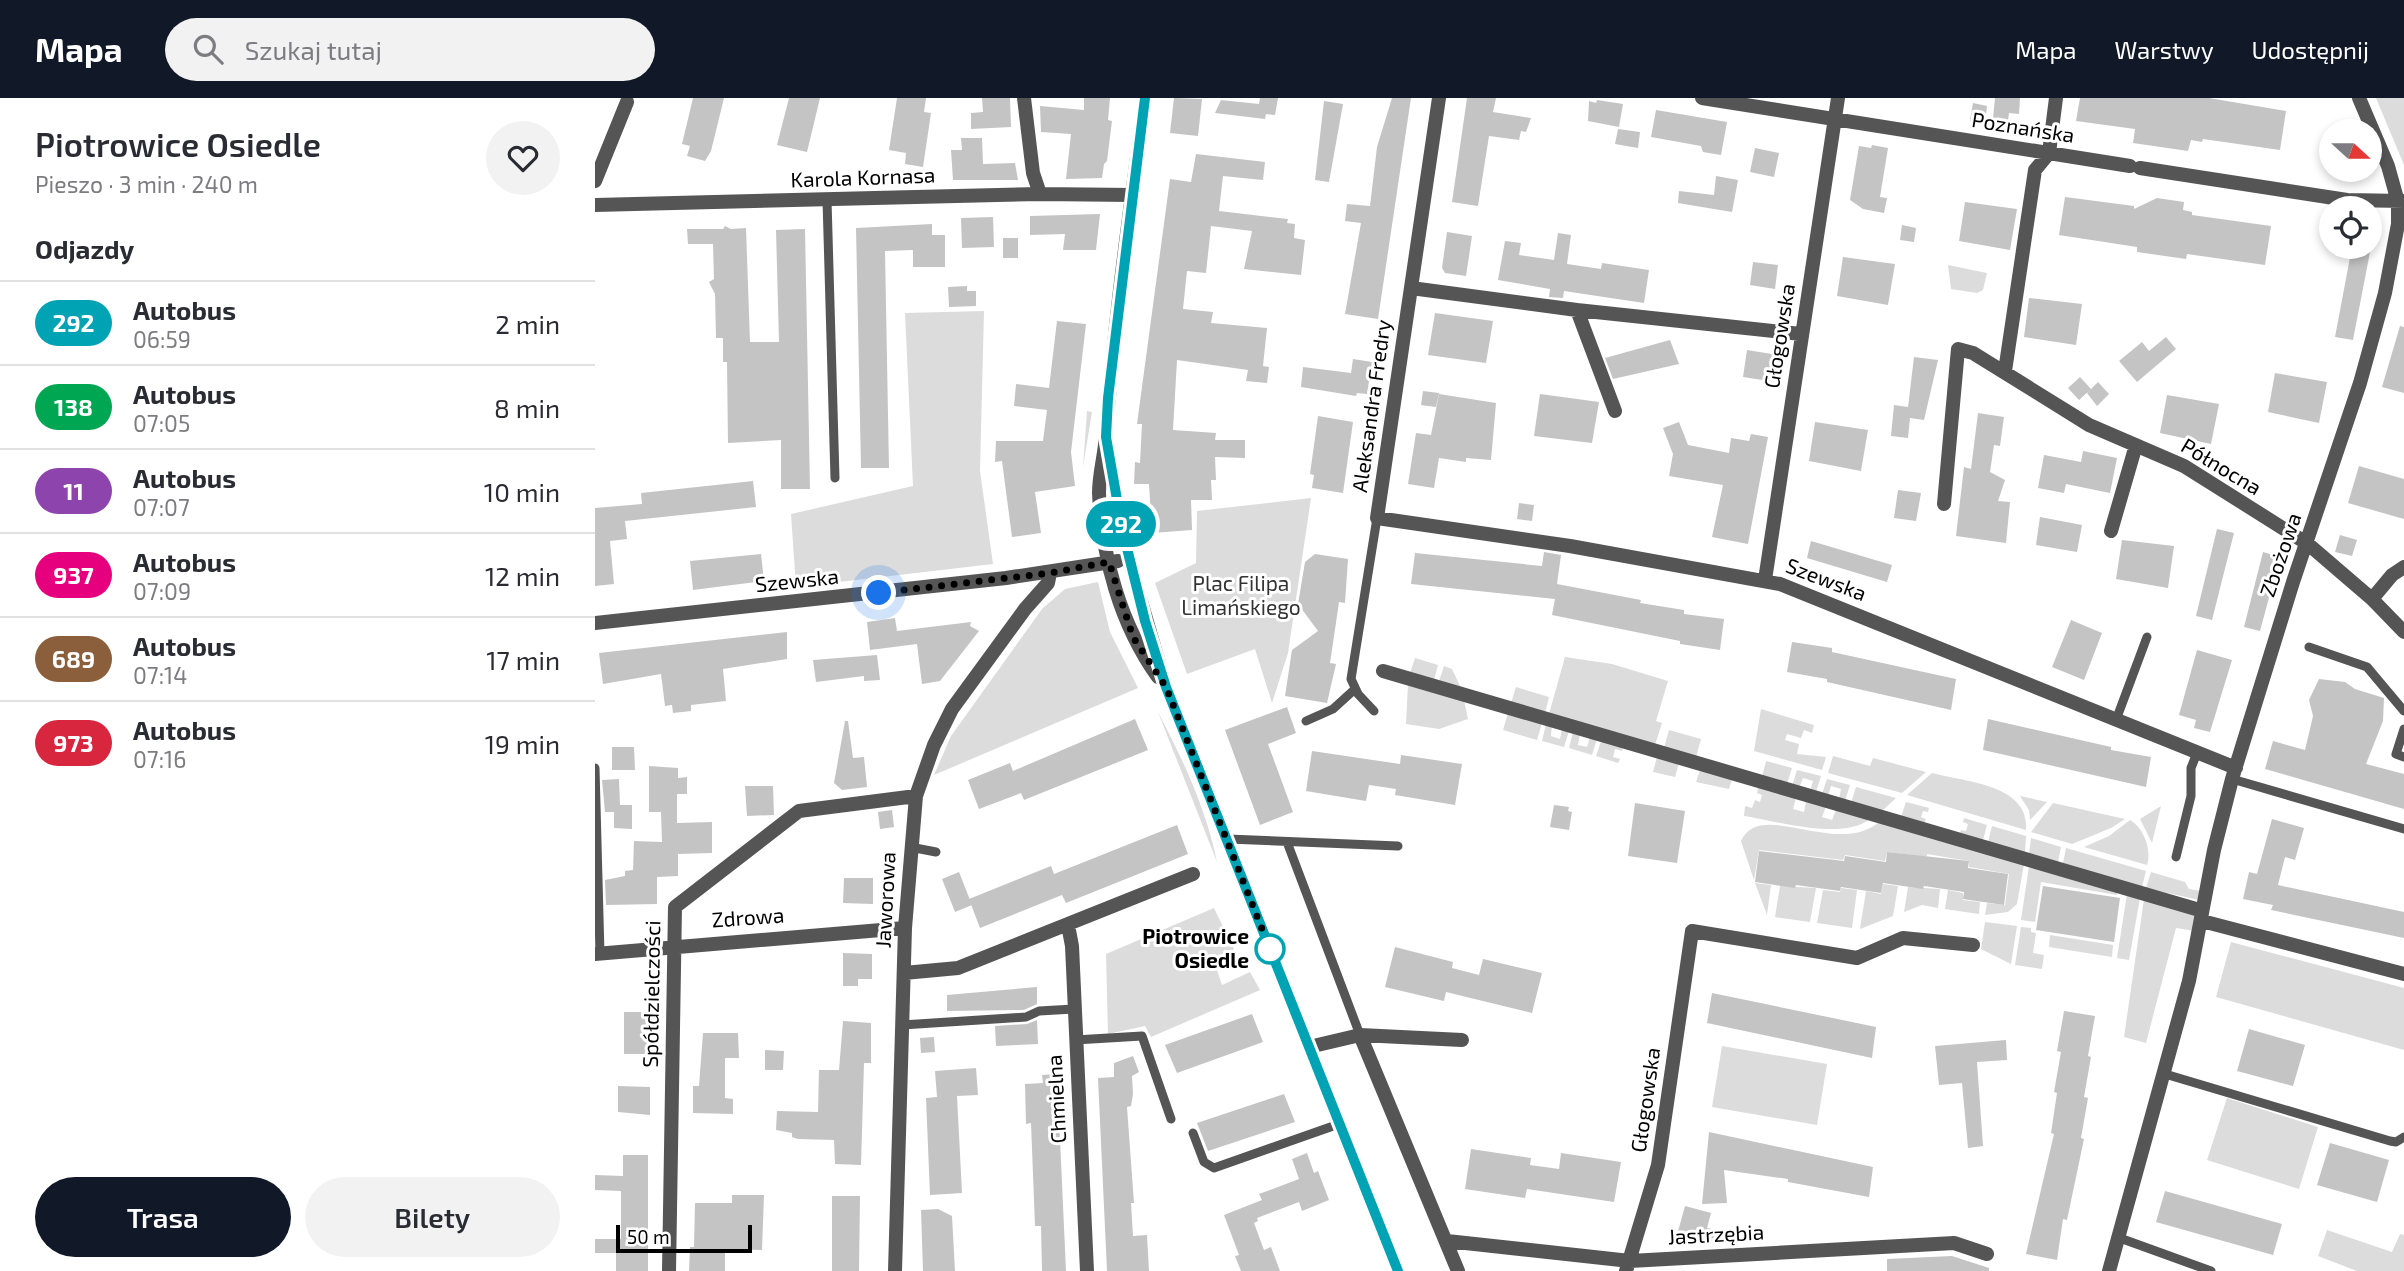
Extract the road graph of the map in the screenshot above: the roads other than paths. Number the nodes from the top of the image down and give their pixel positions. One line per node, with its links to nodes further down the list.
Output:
1 (1024, 98): 12 (street)
2 (1145, 98): 13 (street)
3 (1439, 98): 17 (street, Aleksandra Fredry)
4 (1702, 98): 9 (street, Poznańska)
5 (1837, 98): 9 (street, Głogowska)
6 (2056, 98): 10 (street)
7 (2359, 98): 15 (street, Zbożowa)
8 (627, 102): 11 (street)
9 (1834, 121): 10 (street, Poznańska); 19 (street, Głogowska)
10 (2049, 153): 15 (street, Poznańska); 20 (street)
11 (595, 181)
12 (1040, 194): 13 (street, Karola Kornasa); 14 (street, Karola Kornasa)
13 (1132, 195): 22 (street)
14 (827, 200): 16 (street, Karola Kornasa); 24 (lane)
15 (2401, 201): 28 (street, Zbożowa)
16 (595, 205)
17 (1411, 288): 18 (street); 26 (street, Aleksandra Fredry)
18 (1577, 310): 19 (street); 21 (street)
19 (1801, 334): 33 (street, Głogowska)
20 (2005, 371): 23 (street, Północna); 25 (street, Północna)
21 (1615, 411)
22 (1106, 437): 29 (street); 30 (street)
23 (2136, 445): 27 (street); 28 (street, Północna)
24 (835, 478)
25 (1944, 504)
26 (1377, 518): 33 (street, Szewska); 41 (lane, Aleksandra Fredry)
27 (2111, 531)
28 (2308, 544): 34 (street, Północna); 50 (street, Zbożowa)
29 (1129, 561): 30 (street, Szewska); 40 (street)
30 (1109, 562): 32 (street, Szewska); 40 (street)
31 (2404, 567): 34 (street)
32 (1050, 573): 35 (street, Szewska); 51 (street, Jaworowa)
33 (1765, 580): 44 (street, Szewska)
34 (2372, 598): 36 (street, Północna)
35 (595, 624)
36 (2404, 632)
37 (2147, 637): 44 (lane)
38 (2309, 647): 43 (lane)
39 (1383, 671): 60 (street)
40 (1166, 687): 53 (street)
41 (1355, 689): 42 (lane); 45 (lane)
42 (1374, 711)
43 (2404, 711)
44 (2116, 720): 47 (street, Szewska)
45 (1306, 721)
46 (2404, 729): 48 (lane)
47 (2197, 753): 50 (street, Szewska); 58 (lane)
48 (2404, 757)
49 (595, 768): 65 (lane)
50 (2234, 773): 52 (lane); 60 (street, Zbożowa)
51 (916, 796): 56 (street, Jaworowa); 63 (street, Spółdzielczości)
52 (2404, 829)
53 (1228, 839): 54 (lane); 73 (street)
54 (1287, 842): 55 (lane); 70 (lane)
55 (1398, 846)
56 (910, 847): 57 (lane); 62 (street, Jaworowa)
57 (936, 852)
58 (2176, 857)
59 (1193, 874): 61 (street)
60 (2199, 915): 67 (street); 74 (street, Zbożowa)
61 (1068, 925): 66 (street); 68 (street, Chmielna)
62 (905, 928): 63 (street, Zdrowa); 66 (street, Jaworowa)
63 (673, 945): 65 (street, Zdrowa); 83 (street, Spółdzielczości)
64 (1973, 945): 82 (street, Głogowska)
65 (598, 954)
66 (904, 973): 69 (street, Jaworowa)
67 (2404, 974)
68 (1074, 1009): 69 (lane); 71 (street, Chmielna)
69 (902, 1025): 84 (street, Jaworowa)
70 (1360, 1035): 72 (street); 73 (street); 80 (street)
71 (1075, 1040): 75 (lane); 85 (street, Chmielna)
72 (1462, 1040)
73 (1309, 1047): 76 (street)
74 (2165, 1074): 78 (lane); 79 (street, Zbożowa)
75 (1171, 1119)
76 (1339, 1124): 77 (lane); 86 (street)
77 (1193, 1133)
78 (2404, 1137)
79 (2117, 1237): 88 (street, Zbożowa); 89 (lane)
80 (1447, 1241): 82 (street, Jastrzębia); 87 (street)
81 (1987, 1254): 82 (street, Jastrzębia)
82 (1628, 1266)
83 (669, 1271)
84 (895, 1271)
85 (1087, 1271)
86 (1398, 1271)
87 (1458, 1271)
88 (2109, 1271)
89 (2211, 1271)

